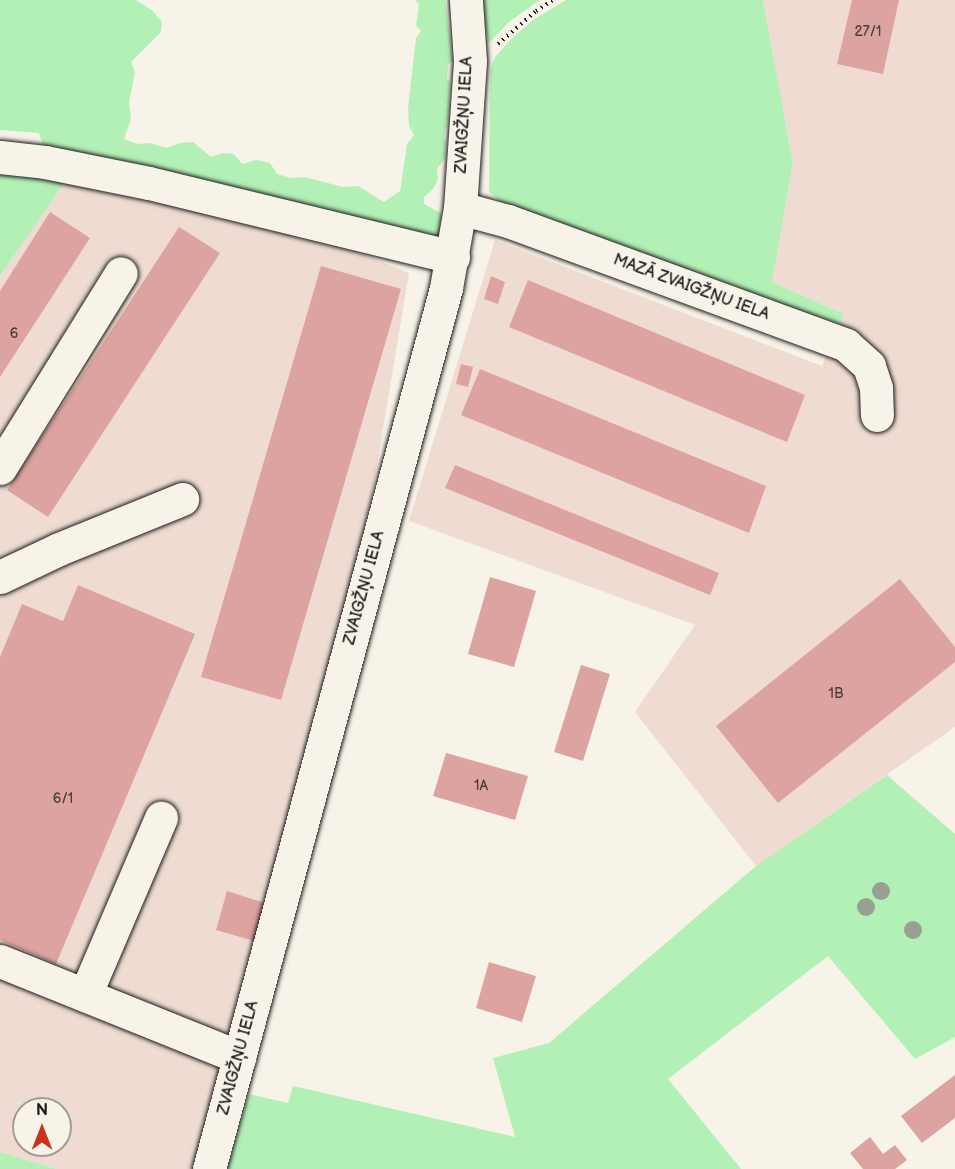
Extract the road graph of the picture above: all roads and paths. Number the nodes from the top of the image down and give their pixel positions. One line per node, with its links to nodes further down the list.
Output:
1 (466, 0): 5 (street, ZVAIGŽŅU IELA)
2 (553, 0): 3 (path)
3 (496, 47)
4 (0, 157): 6 (street)
5 (460, 208): 6 (street, ZVAIGŽŅU IELA); 8 (street, MAZĀ ZVAIGŽŅU IELA)
6 (453, 257): 15 (street, ZVAIGŽŅU IELA)
7 (121, 273): 9 (street)
8 (877, 415)
9 (0, 468)
10 (182, 500): 11 (street)
11 (0, 577)
12 (161, 818): 14 (street)
13 (0, 961): 14 (street)
14 (85, 995): 15 (street)
15 (239, 1057): 16 (street, ZVAIGŽŅU IELA)
16 (209, 1169)

